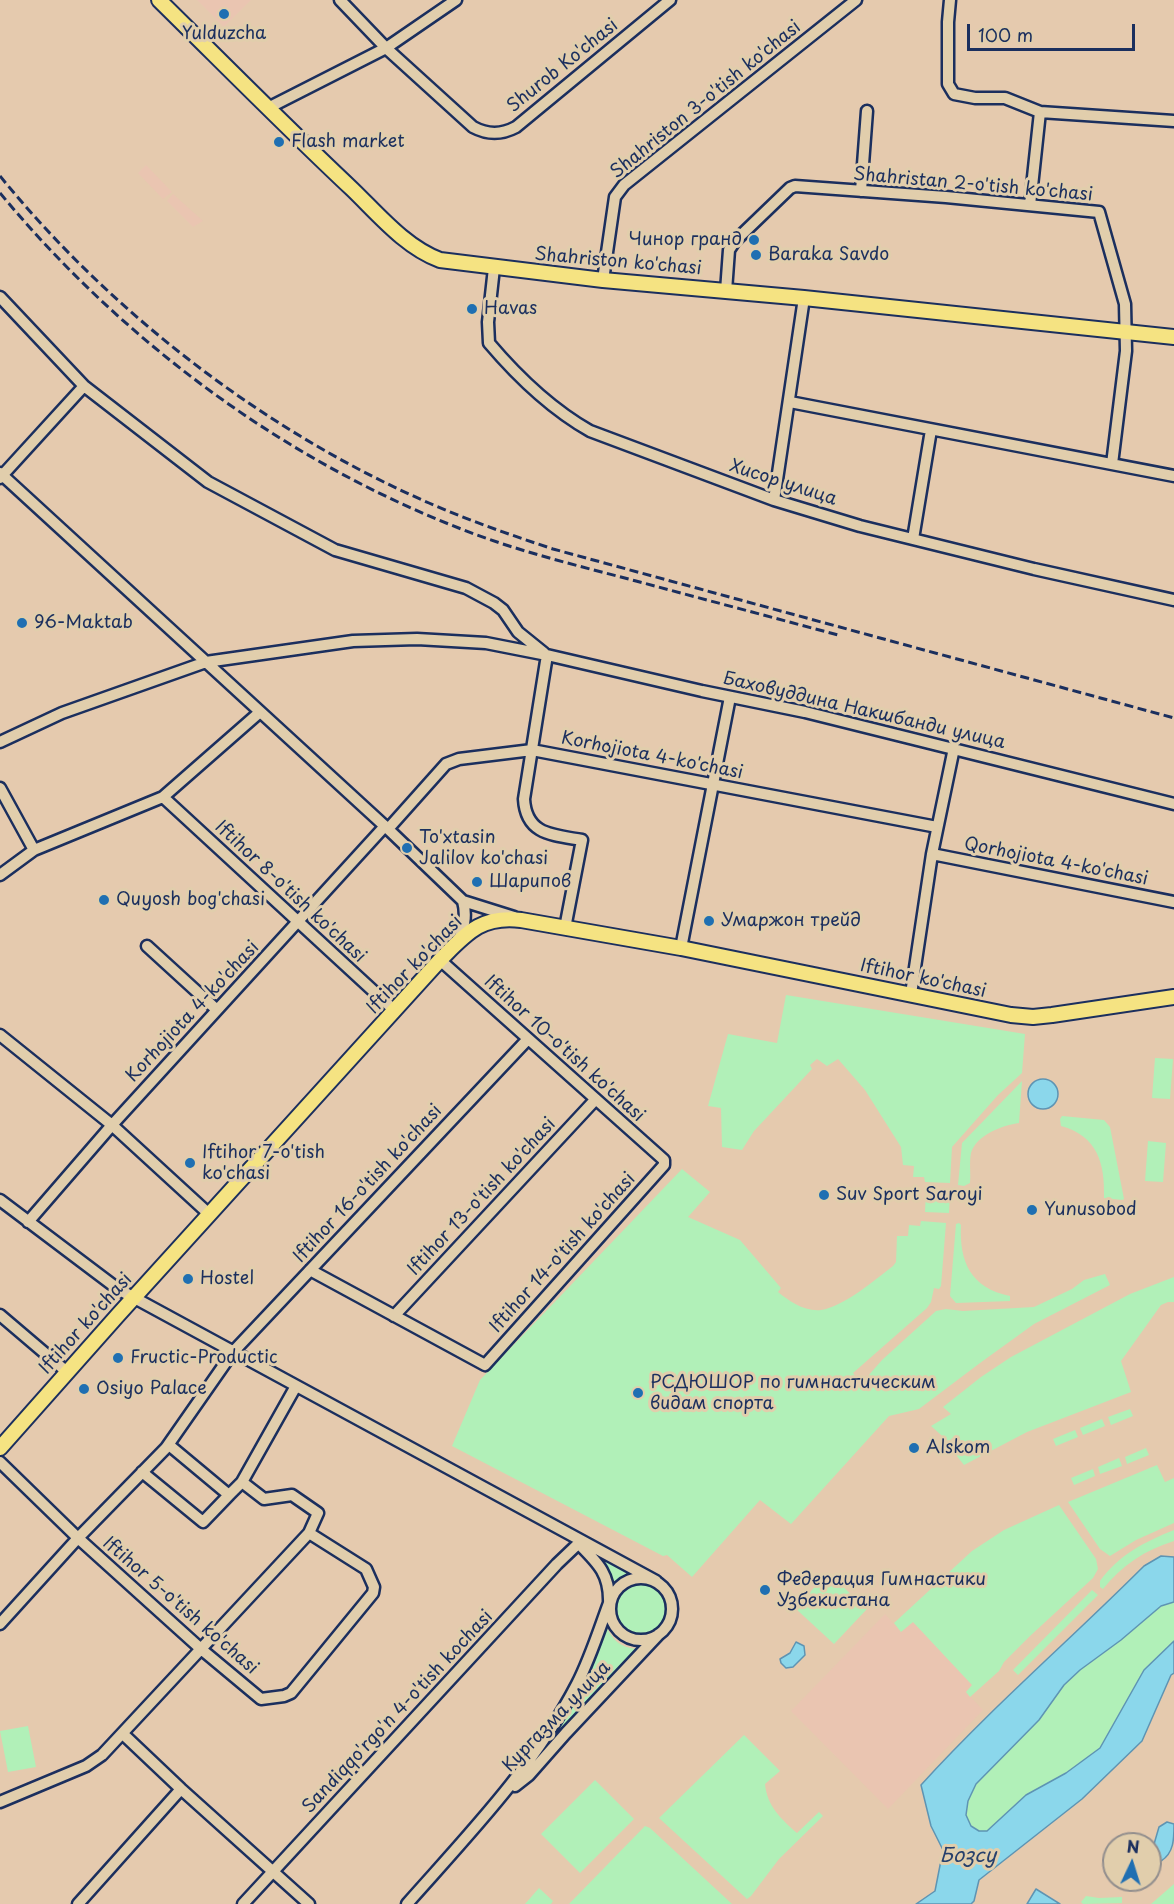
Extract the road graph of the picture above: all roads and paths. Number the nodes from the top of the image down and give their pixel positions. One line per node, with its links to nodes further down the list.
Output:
1 (159, 0): 9 (main road, Shahriston ko'chasi)
2 (340, 0): 8 (street, Shurob Ko'chasi)
3 (456, 0): 8 (street)
4 (670, 0): 7 (street, Shurob Ko'chasi)
5 (856, 0): 16 (street, Shahriston 3-o'tish ko'chasi)
6 (950, 0): 11 (street)
7 (658, 4): 8 (street, Shurob Ko'chasi)
8 (386, 48): 9 (street)
9 (268, 108): 15 (main road, Shahriston ko'chasi)
10 (867, 111): 13 (street)
11 (1040, 112): 12 (street); 14 (street)
12 (1174, 121)
13 (861, 191): 14 (street, Shahristan 2-o'tish ko'chasi); 17 (street, Shahristan 2-o'tish ko'chasi)
14 (1030, 205): 20 (street, Shahristan 2-o'tish ko'chasi)
15 (494, 268): 16 (main road, Shahriston ko'chasi); 28 (street, Хисор улица)
16 (603, 280): 17 (main road, Shahriston ko'chasi)
17 (726, 291): 19 (main road, Shahriston ko'chasi)
18 (0, 297): 22 (street)
19 (804, 298): 20 (main road, Shahriston ko'chasi); 23 (street)
20 (1126, 332): 21 (main road, Shahriston ko'chasi); 25 (street, Shahristan 2-o'tish ko'chasi)
21 (1174, 337)
22 (84, 386): 26 (street); 31 (street)
23 (790, 402): 24 (street); 28 (street)
24 (931, 430): 25 (street); 29 (street)
25 (1112, 464): 27 (street)
26 (1, 476): 32 (street)
27 (1174, 476)
28 (774, 500): 29 (street, Хисор улица)
29 (913, 539): 30 (street, Хисор улица)
30 (1174, 600)
31 (547, 655): 32 (street, Баховуддина Накшбанди улица); 33 (street, Баховуддина Накшбанди улица); 37 (street)
32 (206, 662): 34 (street); 35 (street, Баховуддина Накшбанди улица)
33 (730, 697): 36 (street, Баховуддина Накшбанди улица); 38 (street)
34 (260, 712): 40 (street); 43 (street)
35 (0, 742)
36 (954, 748): 41 (street, Баховуддина Накшбанди улица); 42 (street)
37 (532, 750): 38 (street, Korhojiota 4-ko'chasi); 43 (street, Korhojiota 4-ko'chasi); 51 (street)
38 (712, 784): 42 (street, Korhojiota 4-ko'chasi); 54 (street)
39 (0, 788): 44 (street)
40 (164, 797): 44 (street); 50 (street, Iftihor 8-o'tish ko'chasi)
41 (1174, 804)
42 (937, 827): 45 (street)
43 (386, 828): 47 (street); 50 (street, Korhojiota 4-ko'chasi)
44 (34, 850): 46 (street)
45 (932, 854): 48 (street, Qorhojiota 4-ko'chasi); 56 (street)
46 (0, 875)
47 (463, 901): 49 (street); 52 (street)
48 (1174, 902)
49 (521, 920): 51 (main road, Iftihor ko'chasi); 52 (main road, Iftihor ko'chasi)
50 (299, 922): 58 (street, Korhojiota 4-ko'chasi); 59 (street, Iftihor 8-o'tish ko'chasi)
51 (565, 928): 54 (main road, Iftihor ko'chasi)
52 (457, 942): 55 (main road, Iftihor ko'chasi)
53 (147, 946): 58 (street)
54 (681, 948): 56 (main road, Iftihor ko'chasi)
55 (440, 960): 59 (main road, Iftihor ko'chasi); 61 (street, Iftihor 10-o'tish ko'chasi)
56 (911, 994): 57 (main road, Iftihor ko'chasi)
57 (1174, 998)
58 (217, 1010): 63 (street, Korhojiota 4-ko'chasi)
59 (394, 1010): 66 (main road, Iftihor ko'chasi)
60 (0, 1035): 63 (street)
61 (528, 1039): 62 (street, Iftihor 10-o'tish ko'chasi); 68 (street, Iftihor 16-o'tish ko'chasi)
62 (595, 1100): 64 (street, Iftihor 10-o'tish ko'chasi); 71 (street, Iftihor 13-o'tish ko'chasi)
63 (112, 1125): 66 (street); 67 (street, Korhojiota 4-ko'chasi)
64 (665, 1162): 71 (street, Iftihor 14-o'tish ko'chasi)
65 (0, 1200): 67 (street)
66 (209, 1214): 69 (main road, Iftihor ko'chasi)
67 (28, 1222): 69 (street)
68 (310, 1270): 71 (street); 72 (street, Iftihor 16-o'tish ko'chasi)
69 (134, 1298): 72 (street); 73 (main road, Iftihor ko'chasi)
70 (0, 1315): 73 (street)
71 (394, 1316)
72 (233, 1352): 74 (street); 75 (street)
73 (67, 1371): 76 (main road, Iftihor ko'chasi)
74 (296, 1386): 79 (street); 83 (street)
75 (169, 1445): 78 (street); 80 (street)
76 (0, 1448)
77 (0, 1461): 82 (street, Iftihor 5-o'tish ko'chasi)
78 (142, 1473): 80 (street); 82 (street)
79 (242, 1482): 80 (street); 81 (street)
80 (229, 1496)
81 (309, 1533): 88 (street); 88 (street, Iftihor 5-o'tish ko'chasi)
82 (78, 1538): 86 (street); 88 (street, Iftihor 5-o'tish ko'chasi)
83 (575, 1540): 84 (street); 85 (street); 93 (street, Sandiqqo'rgo'n 4-o'tish kochasi)
84 (656, 1581): 85 (street); 87 (street)
85 (609, 1603): 87 (street); 91 (street, Кургазма улица)
86 (0, 1624)
87 (659, 1634): 91 (street, Кургазма улица)
88 (201, 1649): 89 (street)
89 (123, 1734): 90 (street); 92 (street)
90 (181, 1789): 93 (street); 94 (street)
91 (505, 1793): 97 (street)
92 (0, 1802)
93 (272, 1872): 95 (street, Sandiqqo'rgo'n 4-o'tish kochasi); 96 (street)
94 (78, 1904)
95 (243, 1904)
96 (309, 1904)
97 (407, 1904)

